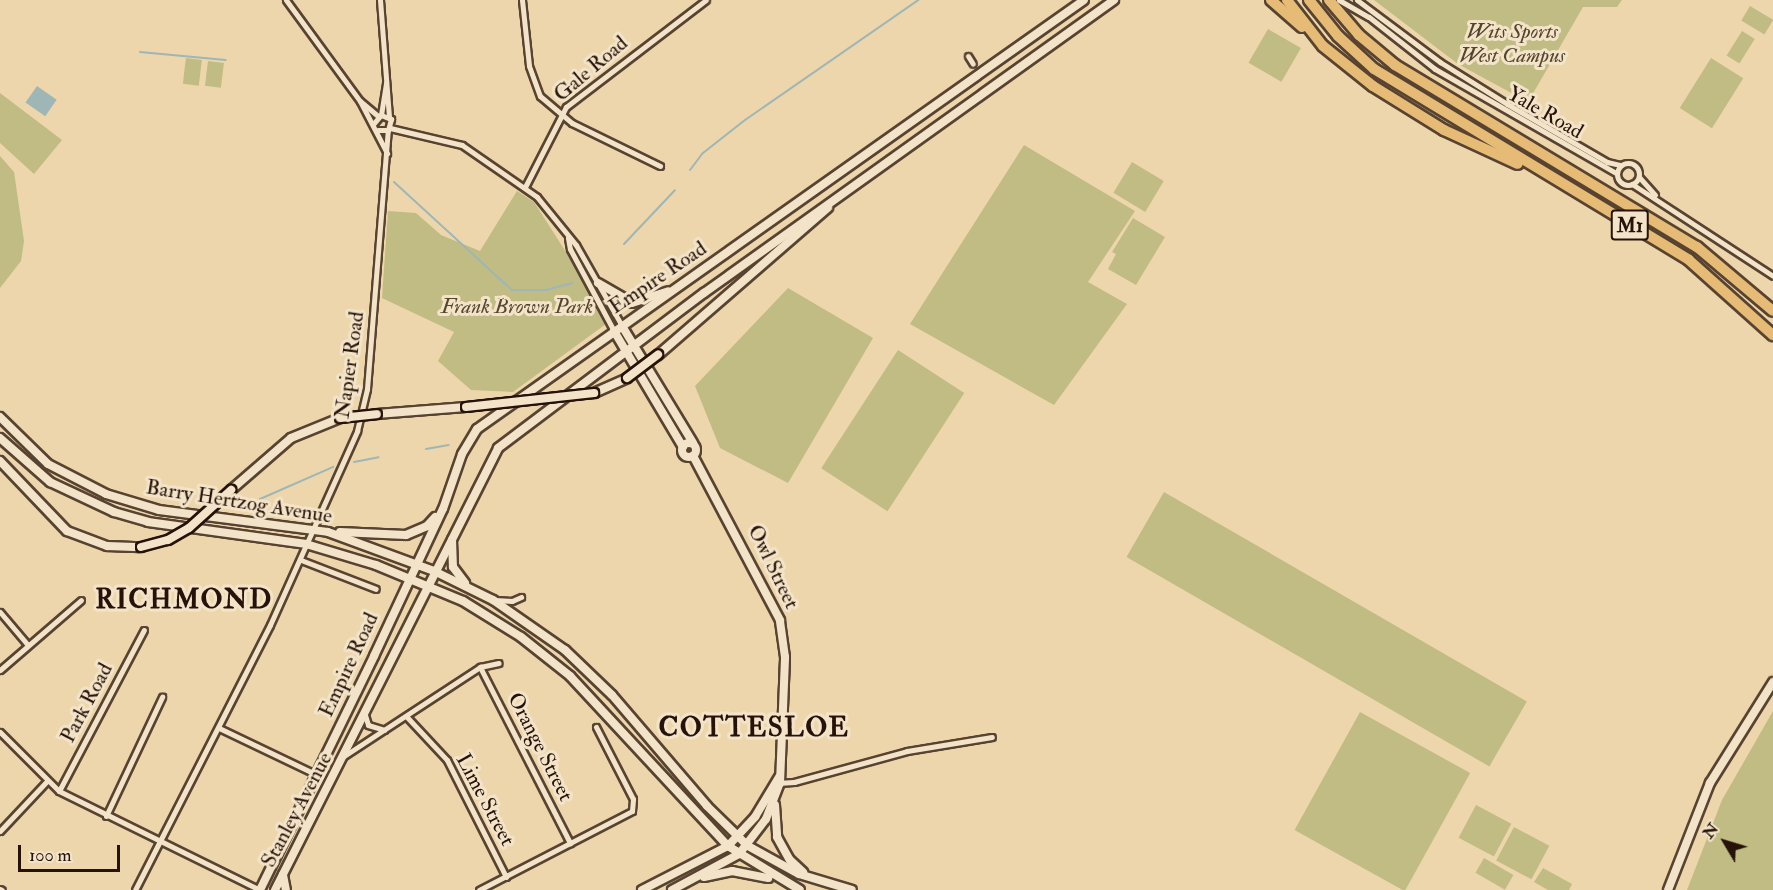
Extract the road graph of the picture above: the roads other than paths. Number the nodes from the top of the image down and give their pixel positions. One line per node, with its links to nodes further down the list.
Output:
1 (286, 0): 17 (street)
2 (380, 0): 16 (street)
3 (522, 0): 19 (street)
4 (706, 0): 19 (street, Gale Road)
5 (1084, 0): 39 (main road, Empire Road)
6 (1114, 0): 35 (main road, Empire Road)
7 (1271, 0): 13 (highway)
8 (1287, 0): 13 (highway)
9 (1309, 0): 26 (highway, M1)
10 (1329, 0): 40 (highway, M1)
11 (1339, 0): 22 (street, Yale Road)
12 (1357, 0): 22 (street, Yale Road)
13 (1314, 36): 26 (highway)
14 (968, 56): 15 (street)
15 (973, 64)
16 (386, 82): 18 (street); 20 (street)
17 (360, 100): 18 (street); 21 (street, Napier Road)
18 (380, 115): 20 (street); 21 (street)
19 (561, 115): 29 (street); 33 (street, Gale Road)
20 (390, 118): 23 (street, Napier Road); 25 (street)
21 (374, 123): 24 (street, Napier Road)
22 (1537, 124): 28 (street, Yale Road); 30 (street, Yale Road)
23 (389, 129): 24 (street); 25 (street); 27 (street, Napier Road)
24 (378, 130): 27 (street, Napier Road)
25 (407, 130): 33 (street)
26 (1471, 136): 43 (highway, M1)
27 (387, 153): 52 (street, Napier Road)
28 (1620, 165): 30 (street); 31 (street)
29 (660, 166)
30 (1616, 173): 32 (street)
31 (1639, 177): 32 (street); 34 (street)
32 (1632, 184): 34 (street)
33 (525, 187): 36 (street)
34 (1660, 201): 37 (street)
35 (830, 202): 44 (main road, Empire Road); 50 (main road, bridge)
36 (568, 238): 38 (street); 42 (street)
37 (1773, 276)
38 (598, 283): 39 (main road); 41 (street)
39 (684, 284): 41 (main road, Empire Road)
40 (1773, 311)
41 (622, 326): 42 (main road, Empire Road); 44 (main road)
42 (614, 331): 44 (main road); 51 (main road, Empire Road)
43 (1773, 335)
44 (631, 350): 47 (main road); 48 (main road); 54 (main road, Empire Road)
45 (0, 417): 52 (main road, Barry Hertzog Avenue)
46 (0, 438): 55 (main road, Barry Hertzog Avenue)
47 (693, 443): 48 (main road); 49 (main road)
48 (683, 447): 49 (main road)
49 (693, 456): 83 (main road, Owl Street)
50 (0, 461)
51 (443, 508): 53 (main road); 57 (main road, Empire Road)
52 (313, 529): 53 (main road, Barry Hertzog Avenue); 55 (street, Napier Road)
53 (328, 531): 57 (main road, Barry Hertzog Avenue)
54 (453, 534): 58 (main road, Empire Road); 61 (main road)
55 (306, 543): 56 (street, Napier Road); 59 (main road, Barry Hertzog Avenue)
56 (301, 560): 62 (street); 77 (street, Napier Road)
57 (416, 565): 58 (main road, Barry Hertzog Avenue); 59 (main road, Empire Road)
58 (434, 571): 60 (main road, Empire Road); 61 (main road, Barry Hertzog Avenue)
59 (409, 579): 60 (main road, Barry Hertzog Avenue); 82 (main road, Empire Road)
60 (427, 586): 74 (main road, Empire Road); 92 (main road, Barry Hertzog Avenue)
61 (468, 586): 65 (main road, Barry Hertzog Avenue)
62 (376, 589)
63 (521, 597): 65 (street)
64 (81, 600): 68 (street)
65 (493, 600): 89 (main road, Barry Hertzog Avenue)
66 (0, 612): 68 (street)
67 (144, 630): 85 (street, Park Road)
68 (28, 645): 71 (street)
69 (499, 663): 70 (street, Stanley Avenue)
70 (480, 667): 75 (street, Stanley Avenue); 91 (street, Orange Street)
71 (0, 670)
72 (1773, 682): 109 (main road)
73 (162, 697): 87 (street)
74 (365, 709): 78 (street); 81 (main road, Empire Road)
75 (406, 716): 78 (street, Stanley Avenue); 96 (street, Lime Street)
76 (596, 727): 91 (street)
77 (219, 728): 82 (street); 90 (street, Napier Road)
78 (384, 730): 81 (street, Stanley Avenue)
79 (0, 732): 84 (street)
80 (992, 737): 83 (street)
81 (341, 758): 95 (main road, Stanley Avenue)
82 (317, 775): 101 (main road, Stanley Avenue)
83 (778, 780): 86 (main road, Owl Street); 89 (main road, Owl Street)
84 (47, 781): 85 (street); 88 (street)
85 (59, 791): 87 (street)
86 (775, 801): 93 (main road, Owl Street); 98 (main road)
87 (106, 816): 90 (street)
88 (0, 831)
89 (738, 838): 92 (main road, Owl Street); 93 (main road, Barry Hertzog Avenue)
90 (159, 842): 100 (street, Napier Road); 101 (street)
91 (570, 843): 96 (street)
92 (728, 846): 94 (main road, Barry Hertzog Avenue); 105 (main road, Owl Street)
93 (748, 846): 94 (main road, Owl Street); 98 (main road, Barry Hertzog Avenue)
94 (739, 854): 97 (main road, Owl Street); 99 (main road, Barry Hertzog Avenue)
95 (283, 874): 102 (main road, Stanley Avenue); 103 (main road)
96 (507, 877): 104 (street)
97 (694, 879): 99 (main road); 106 (main road)
98 (817, 881): 108 (main road)
99 (782, 882): 107 (main road)
100 (135, 890)
101 (260, 890)
102 (275, 890)
103 (286, 890)
104 (479, 890)
105 (642, 890)
106 (672, 890)
107 (800, 890)
108 (852, 890)
109 (1668, 890)

